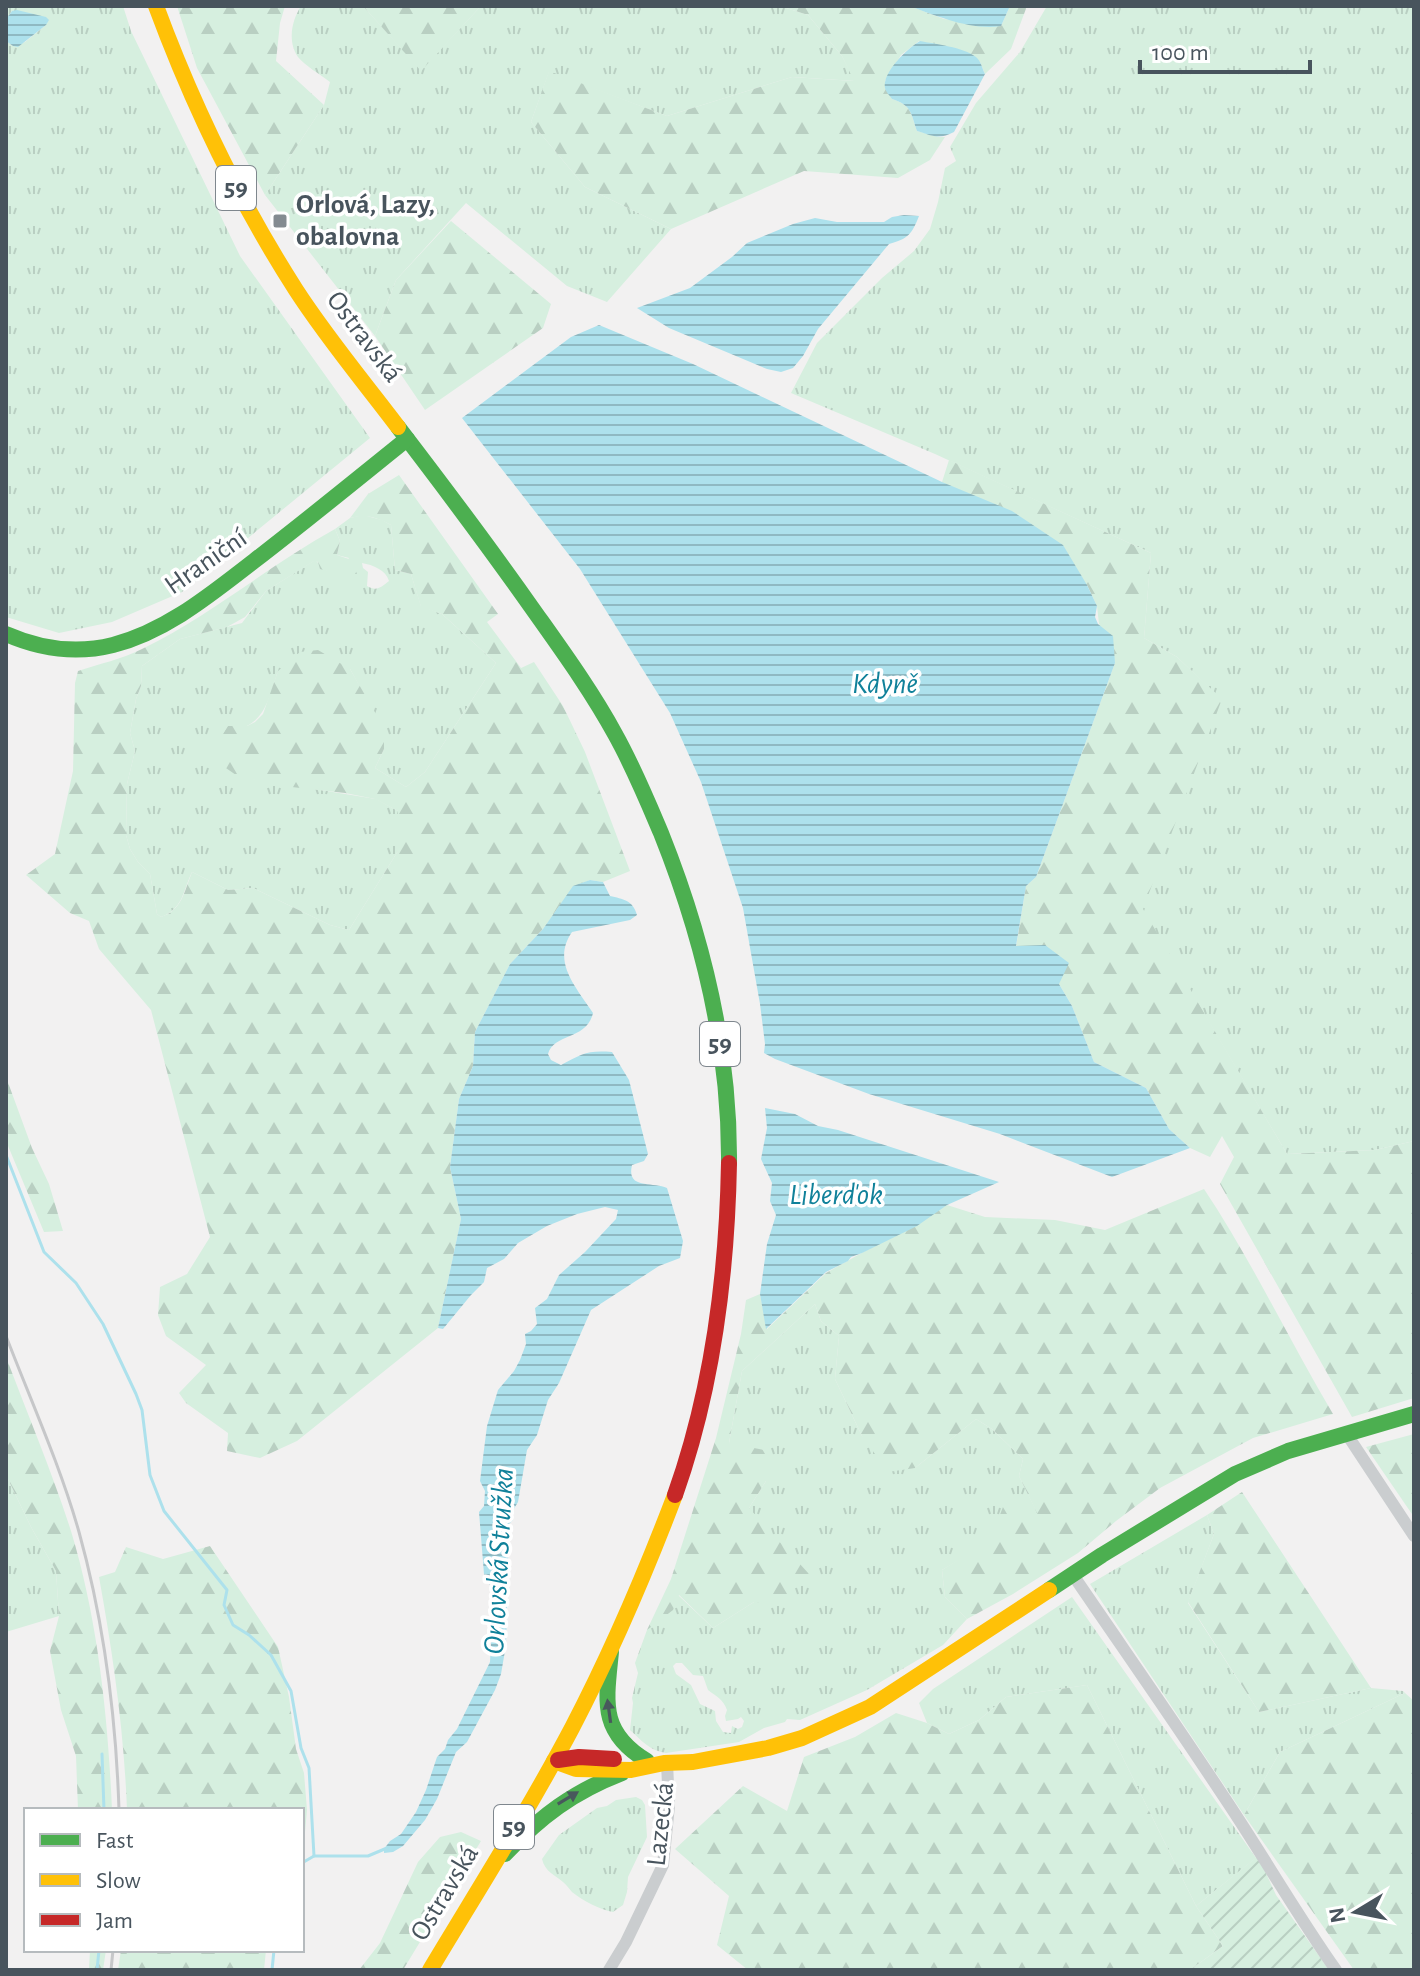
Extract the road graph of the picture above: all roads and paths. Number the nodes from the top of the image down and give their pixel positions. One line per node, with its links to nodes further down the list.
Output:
1 (156, 6): 2 (main road, Ostravská / 59)
2 (407, 439): 3 (main road, Hraniční); 8 (main road, 59)
3 (6, 634)
4 (1414, 1414): 5 (main road)
5 (1346, 1433): 6 (street); 7 (main road)
6 (1414, 1536)
7 (1073, 1575): 10 (main road); 15 (street)
8 (612, 1645): 9 (main road, 59); 10 (main road, one-way to 8)
9 (554, 1761): 10 (main road); 11 (main road); 12 (main road, Ostravská / 59)
10 (659, 1763): 11 (main road); 14 (street, Lazecká)
11 (631, 1770): 12 (main road, one-way to 11)
12 (475, 1893): 13 (main road, Ostravská / 59)
13 (430, 1970)
14 (609, 1970)
15 (1336, 1970)

